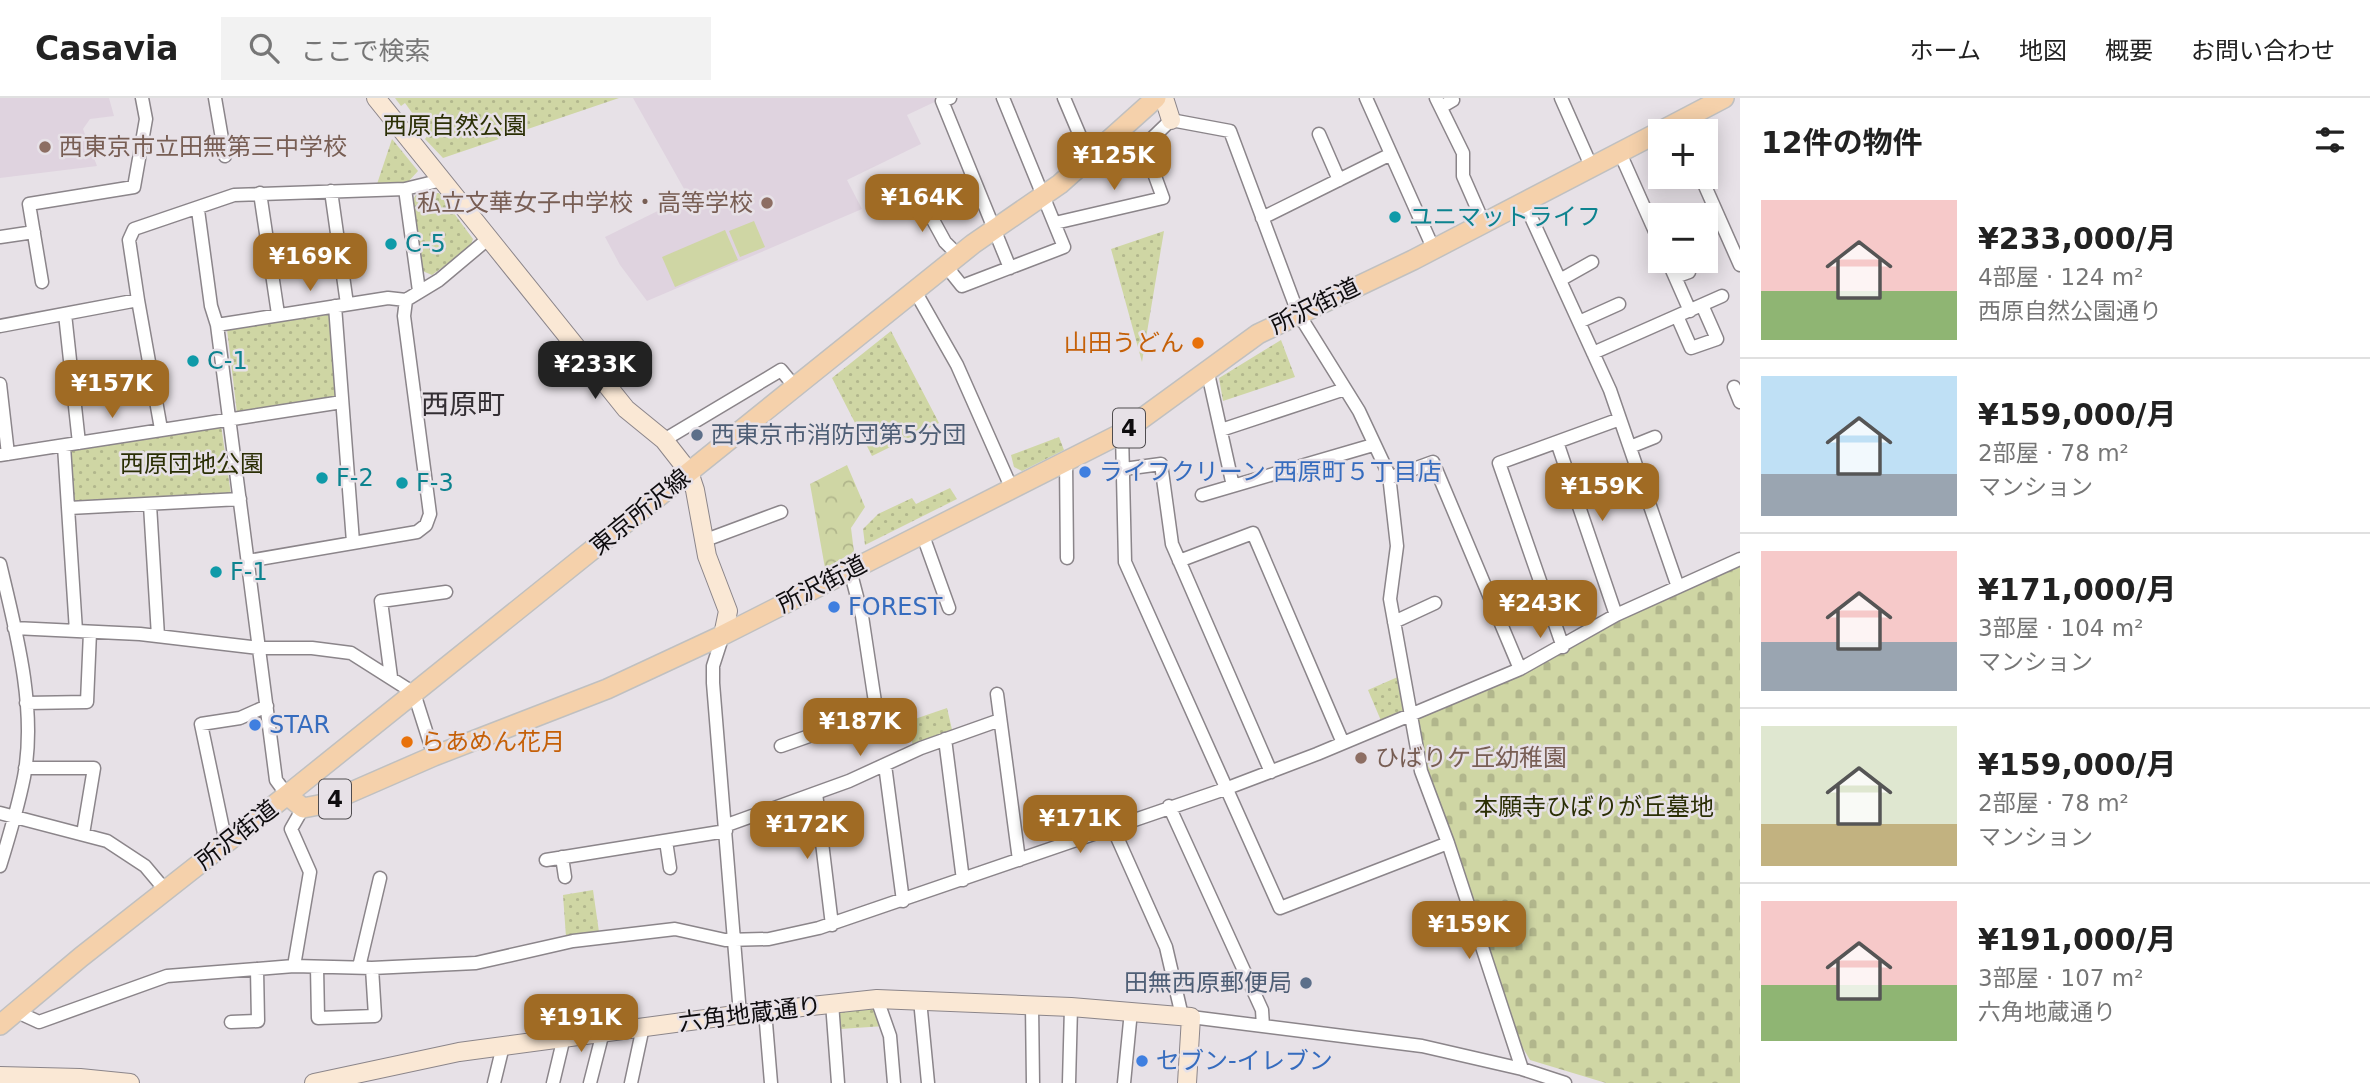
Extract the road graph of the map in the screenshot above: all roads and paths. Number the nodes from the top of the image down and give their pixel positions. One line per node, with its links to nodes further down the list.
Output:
1 (142, 98): 39 (street)
2 (215, 98): 22 (street)
3 (376, 98): 24 (street)
4 (950, 98): 38 (street)
5 (1003, 98): 30 (street)
6 (1065, 98): 19 (street)
7 (1156, 98): 19 (main road, 東京所沢線 / 4)
8 (1164, 98): 15 (street)
9 (1366, 98): 21 (street)
10 (1561, 98): 23 (street)
11 (1453, 100): 13 (street)
12 (1714, 100): 14 (main road, 所沢街道 / 4)
13 (1438, 103): 37 (street)
14 (1685, 119)
15 (1171, 120): 18 (street); 35 (street)
16 (1319, 134): 25 (street)
17 (1648, 140): 20 (main road, 所沢街道 / 4)
18 (1144, 146): 19 (street); 36 (street)
19 (1093, 153): 30 (main road, 東京所沢線 / 4)
20 (1620, 153): 23 (main road, 所沢街道 / 4); 34 (street)
21 (1391, 154): 25 (street); 42 (street)
22 (225, 156)
23 (1592, 168): 32 (main road, 所沢街道 / 4)
24 (442, 180): 26 (street); 41 (street)
25 (1339, 180): 35 (street)
26 (405, 189): 28 (street); 52 (street)
27 (1707, 189): 43 (street)
28 (331, 191): 29 (street); 58 (street)
29 (260, 193): 33 (street); 62 (street)
30 (1044, 196): 36 (street); 38 (main road, 東京所沢線 / 4)
31 (887, 203): 44 (street)
32 (1525, 204): 37 (main road, 所沢街道 / 4); 50 (street)
33 (198, 210): 55 (street); 65 (street)
34 (1648, 216)
35 (1262, 218): 60 (street)
36 (1055, 223): 46 (street)
37 (1484, 224): 42 (main road, 所沢街道 / 4)
38 (994, 229): 44 (main road, 東京所沢線 / 4); 46 (street)
39 (34, 232): 40 (street); 51 (street)
40 (0, 237)
41 (489, 238): 52 (street); 81 (street)
42 (1434, 250): 60 (main road, 所沢街道 / 4)
43 (1739, 260)
44 (953, 261): 46 (street); 53 (main road, 東京所沢線 / 4)
45 (1592, 261): 50 (street)
46 (1010, 268)
47 (1673, 273): 49 (street)
48 (1687, 273): 49 (street)
49 (1675, 278): 59 (street)
50 (1560, 280): 64 (street)
51 (42, 282)
52 (419, 291): 56 (street)
53 (915, 291): 70 (main road, 東京所沢線 / 4); 93 (street)
54 (1722, 296): 59 (street)
55 (138, 300): 61 (street); 77 (street)
56 (406, 300): 58 (street); 101 (street)
57 (1619, 304): 64 (street)
58 (341, 305): 62 (street); 73 (street)
59 (1696, 308): 63 (street); 63 (street)
60 (1298, 313): 68 (main road, 所沢街道 / 4); 72 (street)
61 (65, 314): 66 (street); 83 (street)
62 (278, 314): 65 (street)
63 (1677, 316): 67 (street)
64 (1579, 322): 67 (street)
65 (216, 325): 75 (street)
66 (0, 326)
67 (1593, 353): 76 (street)
68 (1207, 369): 78 (street); 79 (main road, 所沢街道 / 4)
69 (0, 384): 87 (street)
70 (795, 387): 81 (street); 90 (main road, 東京所沢線 / 4)
71 (1734, 387): 74 (street)
72 (1345, 389): 78 (street); 84 (street)
73 (342, 402): 75 (street); 101 (street)
74 (1740, 402)
75 (229, 418): 77 (street); 95 (street)
76 (1620, 419): 82 (street); 86 (street)
77 (161, 429): 83 (street)
78 (1221, 430): 92 (street)
79 (1122, 433): 88 (main road, 所沢街道 / 4); 89 (street)
80 (1655, 437): 86 (street)
81 (664, 440): 90 (street)
82 (1557, 442): 113 (street); 120 (street)
83 (79, 443): 85 (street)
84 (1373, 445): 91 (street); 92 (street)
85 (64, 446): 87 (street); 97 (street)
86 (1630, 447): 108 (street)
87 (4, 455)
88 (1066, 460): 93 (main road, 所沢街道 / 4); 102 (street)
89 (1124, 469): 105 (street); 139 (street)
90 (688, 472): 100 (street); 124 (main road, 東京所沢線 / 4)
91 (1389, 478): 114 (street); 122 (street)
92 (1233, 486): 94 (street)
93 (1011, 487): 99 (main road, 所沢街道 / 4)
94 (1202, 495)
95 (240, 499): 96 (street); 104 (street)
96 (150, 505): 97 (street); 119 (street)
97 (69, 508): 116 (street)
98 (781, 512): 100 (street)
99 (922, 533): 107 (main road, 所沢街道 / 4); 112 (street)
100 (703, 541): 118 (street)
101 (353, 542): 104 (street)
102 (1067, 558)
103 (1740, 559): 108 (street)
104 (248, 561): 121 (street)
105 (1179, 561): 133 (street); 138 (street)
106 (0, 564): 109 (street)
107 (850, 570): 118 (main road, 所沢街道 / 4); 128 (street)
108 (1678, 587): 113 (street)
109 (3, 590): 115 (street)
110 (446, 592): 123 (street)
111 (1435, 603): 114 (street)
112 (949, 608)
113 (1616, 615): 120 (street)
114 (1394, 622): 129 (street)
115 (14, 628): 116 (street); 126 (street)
116 (76, 631): 117 (street)
117 (90, 632): 119 (street); 126 (street)
118 (723, 635): 135 (main road, 所沢街道 / 4); 147 (street)
119 (158, 636): 121 (street)
120 (1563, 647): 122 (street)
121 (259, 648): 123 (street); 127 (street)
122 (1520, 669): 129 (street)
123 (391, 677): 124 (street)
124 (414, 693): 135 (street); 141 (main road, 東京所沢線 / 4)
125 (997, 694): 130 (street)
126 (26, 703): 137 (street)
127 (267, 706): 141 (street); 150 (street)
128 (877, 712): 131 (street); 134 (street)
129 (1411, 713): 133 (street); 151 (street)
130 (1000, 720): 132 (street); 154 (street)
131 (880, 735)
132 (945, 739): 136 (street); 159 (street)
133 (1343, 743): 138 (street)
134 (781, 746)
135 (435, 756): 143 (main road, 所沢街道 / 4)
136 (885, 765): 140 (street); 161 (street)
137 (25, 768): 145 (street); 148 (street)
138 (1271, 772): 139 (street)
139 (1225, 789): 142 (street); 151 (street)
140 (816, 793): 147 (street); 162 (street)
141 (287, 795): 143 (main road, 所沢街道 / 4); 150 (main road, 所沢街道 / 4)
142 (1169, 806): 146 (street); 180 (street)
143 (303, 808): 164 (street)
144 (0, 813): 145 (street)
145 (14, 817): 148 (street); 155 (street)
146 (1112, 826): 154 (street); 177 (street)
147 (727, 828): 149 (street); 163 (street)
148 (83, 834): 160 (street)
149 (666, 841): 152 (street); 156 (street)
150 (226, 843): 160 (main road, 所沢街道 / 4)
151 (1448, 843): 185 (street)
152 (562, 857): 153 (street); 157 (street)
153 (546, 860)
154 (1019, 860): 159 (street)
155 (0, 866)
156 (670, 868)
157 (565, 877)
158 (380, 878): 166 (street)
159 (963, 880): 161 (street)
160 (166, 891): 173 (main road, 所沢街道 / 4)
161 (903, 901): 162 (street)
162 (832, 925): 163 (street)
163 (735, 940): 166 (street); 176 (street)
164 (294, 966): 165 (street); 167 (street)
165 (317, 967): 166 (street); 166 (street)
166 (366, 967)
167 (257, 969): 173 (street); 178 (street)
168 (877, 999): 169 (street, 六角地蔵通り); 170 (street, 六角地蔵通り); 195 (street)
169 (920, 1000): 171 (street, 六角地蔵通り); 196 (street)
170 (832, 1003): 174 (street, 六角地蔵通り); 194 (street)
171 (1032, 1005): 172 (street, 六角地蔵通り); 197 (street)
172 (1071, 1007): 175 (street, 六角地蔵通り); 198 (street)
173 (15, 1011): 179 (main road, 所沢街道 / 4)
174 (765, 1011): 176 (street, 六角地蔵通り); 193 (street)
175 (1130, 1011): 177 (street, 六角地蔵通り); 199 (street)
176 (740, 1014): 181 (street, 六角地蔵通り)
177 (1186, 1016): 180 (street); 200 (street)
178 (231, 1022)
179 (0, 1025)
180 (1263, 1026): 185 (street)
181 (643, 1027): 182 (street, 六角地蔵通り); 192 (street)
182 (603, 1032): 183 (street, 六角地蔵通り); 191 (street)
183 (564, 1037): 184 (street, 六角地蔵通り); 190 (street)
184 (503, 1046): 188 (street, 六角地蔵通り); 189 (street)
185 (1522, 1069): 201 (street)
186 (0, 1076): 187 (street)
187 (130, 1083)
188 (314, 1083)
189 (494, 1083)
190 (553, 1083)
191 (590, 1083)
192 (631, 1083)
193 (771, 1083)
194 (838, 1083)
195 (894, 1083)
196 (928, 1083)
197 (1033, 1083)
198 (1069, 1083)
199 (1124, 1083)
200 (1186, 1083)
201 (1565, 1083)

